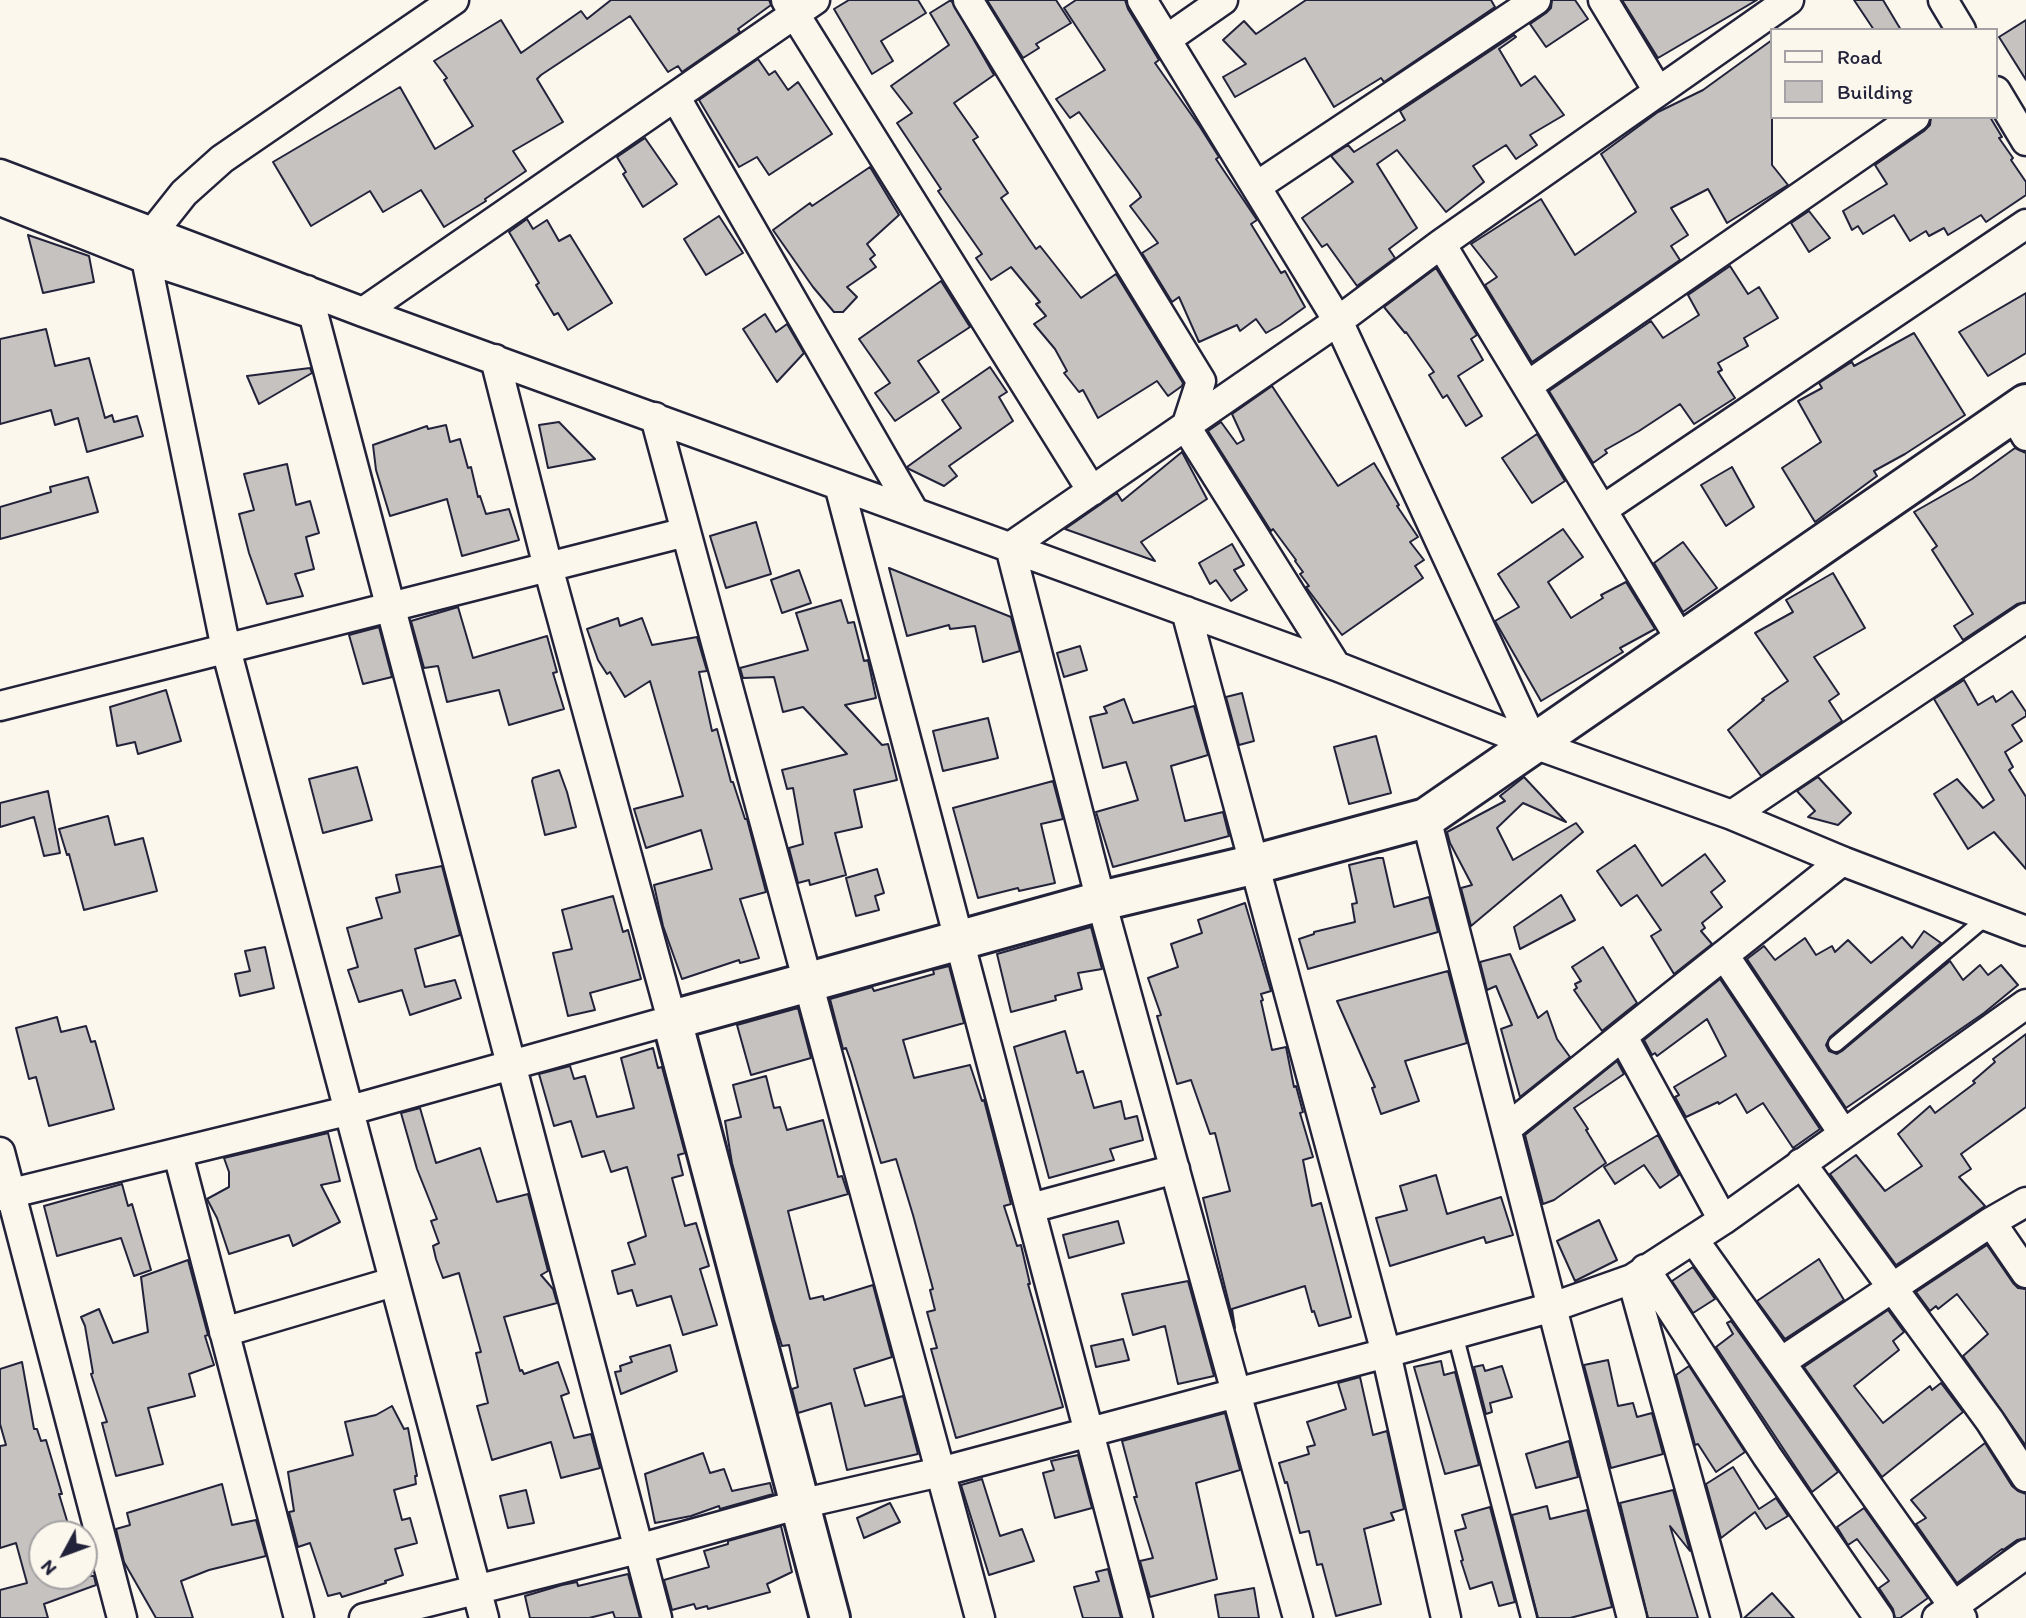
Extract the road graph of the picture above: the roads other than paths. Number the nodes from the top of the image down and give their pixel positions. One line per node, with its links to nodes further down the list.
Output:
1 (454, 0): 23 (street)
2 (968, 0): 31 (street)
3 (1142, 0): 11 (street)
4 (1223, 0): 11 (street)
5 (1536, 0): 18 (street)
6 (1603, 0): 12 (street)
7 (1943, 0): 10 (street)
8 (1777, 4): 12 (street)
9 (798, 5): 14 (street); 33 (street)
10 (1960, 28)
11 (1167, 39): 18 (street)
12 (1658, 91): 22 (street)
13 (1998, 93): 16 (street)
14 (676, 97): 25 (street); 35 (street)
15 (1912, 119): 28 (street)
16 (2026, 142)
17 (0, 174): 20 (street)
18 (1257, 186): 26 (street)
19 (0, 201): 20 (street)
20 (85, 221): 23 (street)
21 (2026, 224): 34 (street)
22 (1441, 244): 26 (street); 28 (street)
23 (149, 245): 24 (street); 43 (street)
24 (310, 302): 25 (street); 39 (street)
25 (363, 312): 27 (street)
26 (1338, 321): 31 (street); 46 (street)
27 (495, 359): 29 (street); 38 (street)
28 (1527, 386): 34 (street)
29 (655, 417): 32 (street); 36 (street)
30 (2022, 418): 42 (street)
31 (1186, 427): 33 (street); 44 (street)
32 (839, 485): 35 (street); 54 (street)
33 (1092, 491): 37 (street)
34 (1602, 510): 42 (street)
35 (915, 512): 37 (street)
36 (686, 532): 38 (street); 56 (street)
37 (1010, 547): 40 (street); 51 (street)
38 (548, 567): 39 (street); 58 (street)
39 (391, 607): 43 (street); 61 (street)
40 (1186, 611): 44 (street); 50 (street)
41 (2026, 618): 47 (street)
42 (1682, 642): 46 (street)
43 (226, 649): 45 (street); 62 (street)
44 (1336, 666): 46 (street)
45 (0, 706)
46 (1534, 744): 47 (street); 48 (street)
47 (1732, 815): 49 (street)
48 (1426, 817): 50 (street); 63 (street)
49 (1842, 861): 52 (street); 55 (street)
50 (1256, 864): 51 (street); 82 (street)
51 (1101, 901): 54 (street); 68 (street)
52 (1988, 916): 53 (street); 60 (lane)
53 (2026, 931)
54 (961, 940): 56 (street); 71 (street)
55 (1724, 956): 59 (street); 64 (street)
56 (808, 982): 58 (street); 86 (street)
57 (2023, 1014): 64 (street)
58 (672, 1020): 61 (street); 88 (street)
59 (1623, 1037): 63 (street); 72 (street)
60 (1836, 1044)
61 (511, 1066): 62 (street); 89 (street)
62 (347, 1111): 66 (street); 77 (street)
63 (1506, 1129): 79 (street)
64 (1843, 1133): 67 (street)
65 (0, 1152): 69 (street)
66 (178, 1154): 69 (street); 80 (street)
67 (1801, 1163): 72 (street); 78 (street)
68 (1175, 1169): 71 (street); 84 (street)
69 (5, 1195): 93 (street)
70 (2026, 1202): 73 (street)
71 (1031, 1208): 85 (street)
72 (1723, 1220): 74 (street)
73 (1991, 1222): 75 (street); 78 (street)
74 (1694, 1240): 76 (street); 83 (street)
75 (2026, 1273)
76 (1638, 1274): 79 (street); 105 (street); 106 (street)
77 (393, 1282): 80 (street); 91 (street)
78 (1893, 1289): 83 (street); 87 (street)
79 (1553, 1307): 81 (street); 104 (street)
80 (224, 1332): 94 (street)
81 (1454, 1334): 82 (street); 103 (lane)
82 (1386, 1353): 84 (street); 102 (street)
83 (1781, 1362): 92 (street)
84 (1236, 1391): 85 (street); 101 (street)
85 (1089, 1432): 86 (street); 100 (street)
86 (940, 1472): 88 (street); 99 (street)
87 (2026, 1476)
88 (800, 1504): 89 (street); 98 (street)
89 (638, 1549): 91 (street); 97 (street)
90 (2026, 1554): 92 (street)
91 (476, 1589): 95 (street); 96 (street)
92 (1951, 1614)
93 (122, 1618)
94 (299, 1618)
95 (364, 1618)
96 (484, 1618)
97 (657, 1618)
98 (830, 1618)
99 (980, 1618)
100 (1138, 1618)
101 (1298, 1618)
102 (1446, 1618)
103 (1529, 1618)
104 (1632, 1618)
105 (1726, 1618)
106 (1879, 1618)

